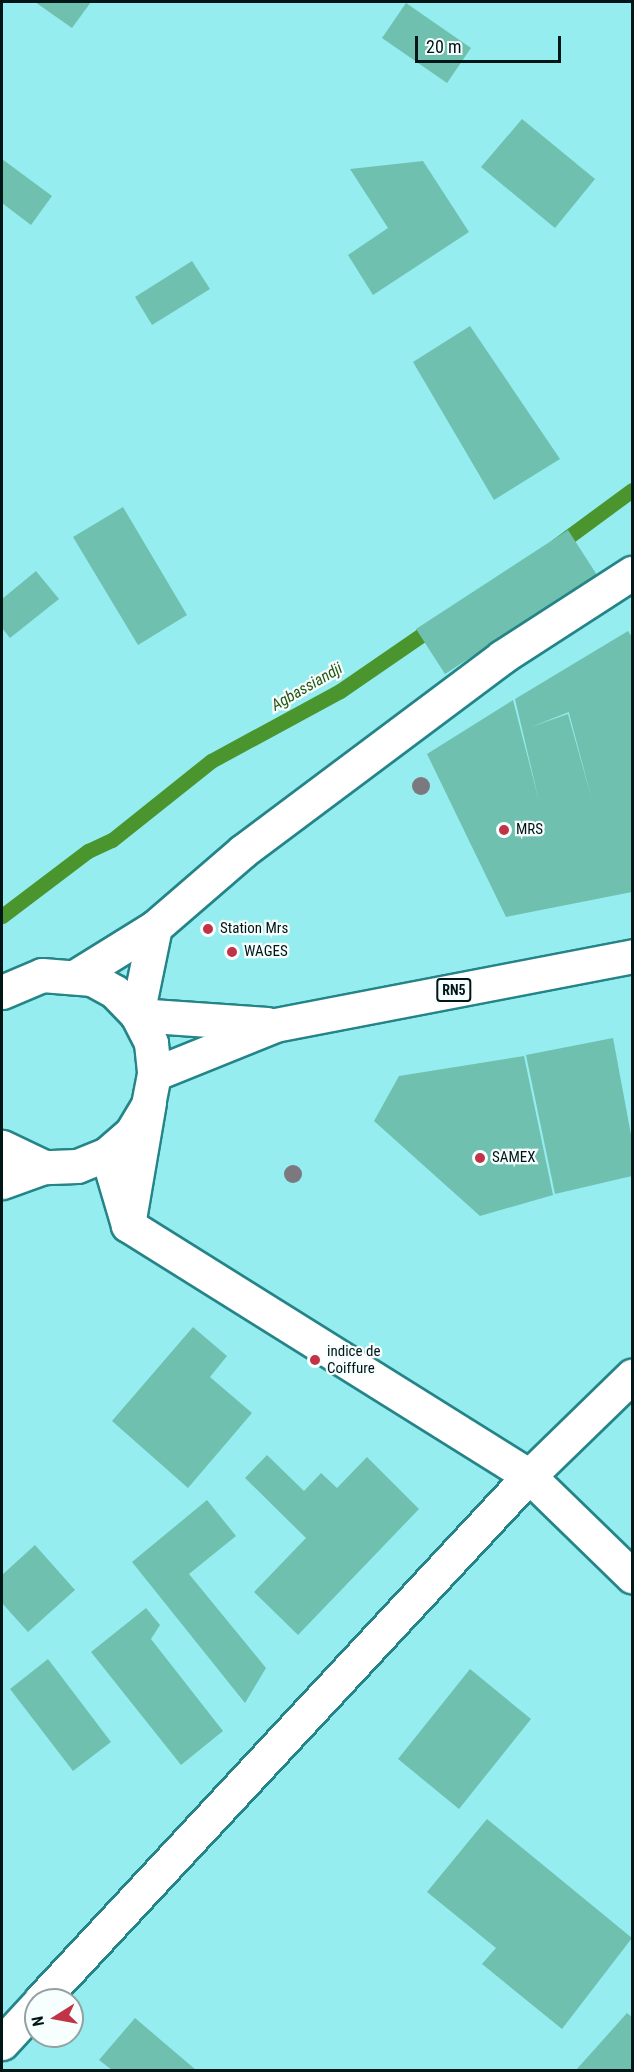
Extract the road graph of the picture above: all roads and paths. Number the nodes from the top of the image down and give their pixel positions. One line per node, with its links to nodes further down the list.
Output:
1 (633, 573): 2 (street)
2 (155, 927): 4 (street); 6 (street)
3 (633, 956): 7 (street, RN5 / RN5)
4 (76, 976): 5 (street); 6 (street)
5 (2, 992)
6 (137, 1015): 7 (street, RN5 / RN5); 8 (street)
7 (275, 1025): 8 (street, RN5 / RN5)
8 (154, 1074): 10 (street); 13 (street)
9 (2, 1147): 11 (street)
10 (107, 1154): 11 (street); 13 (street)
11 (44, 1167): 12 (street)
12 (2, 1182)
13 (128, 1225): 15 (street)
14 (633, 1376): 15 (street)
15 (529, 1476): 16 (street); 17 (street)
16 (633, 1576)
17 (53, 1988)
18 (24, 2019): 19 (street)
19 (2, 2043)

